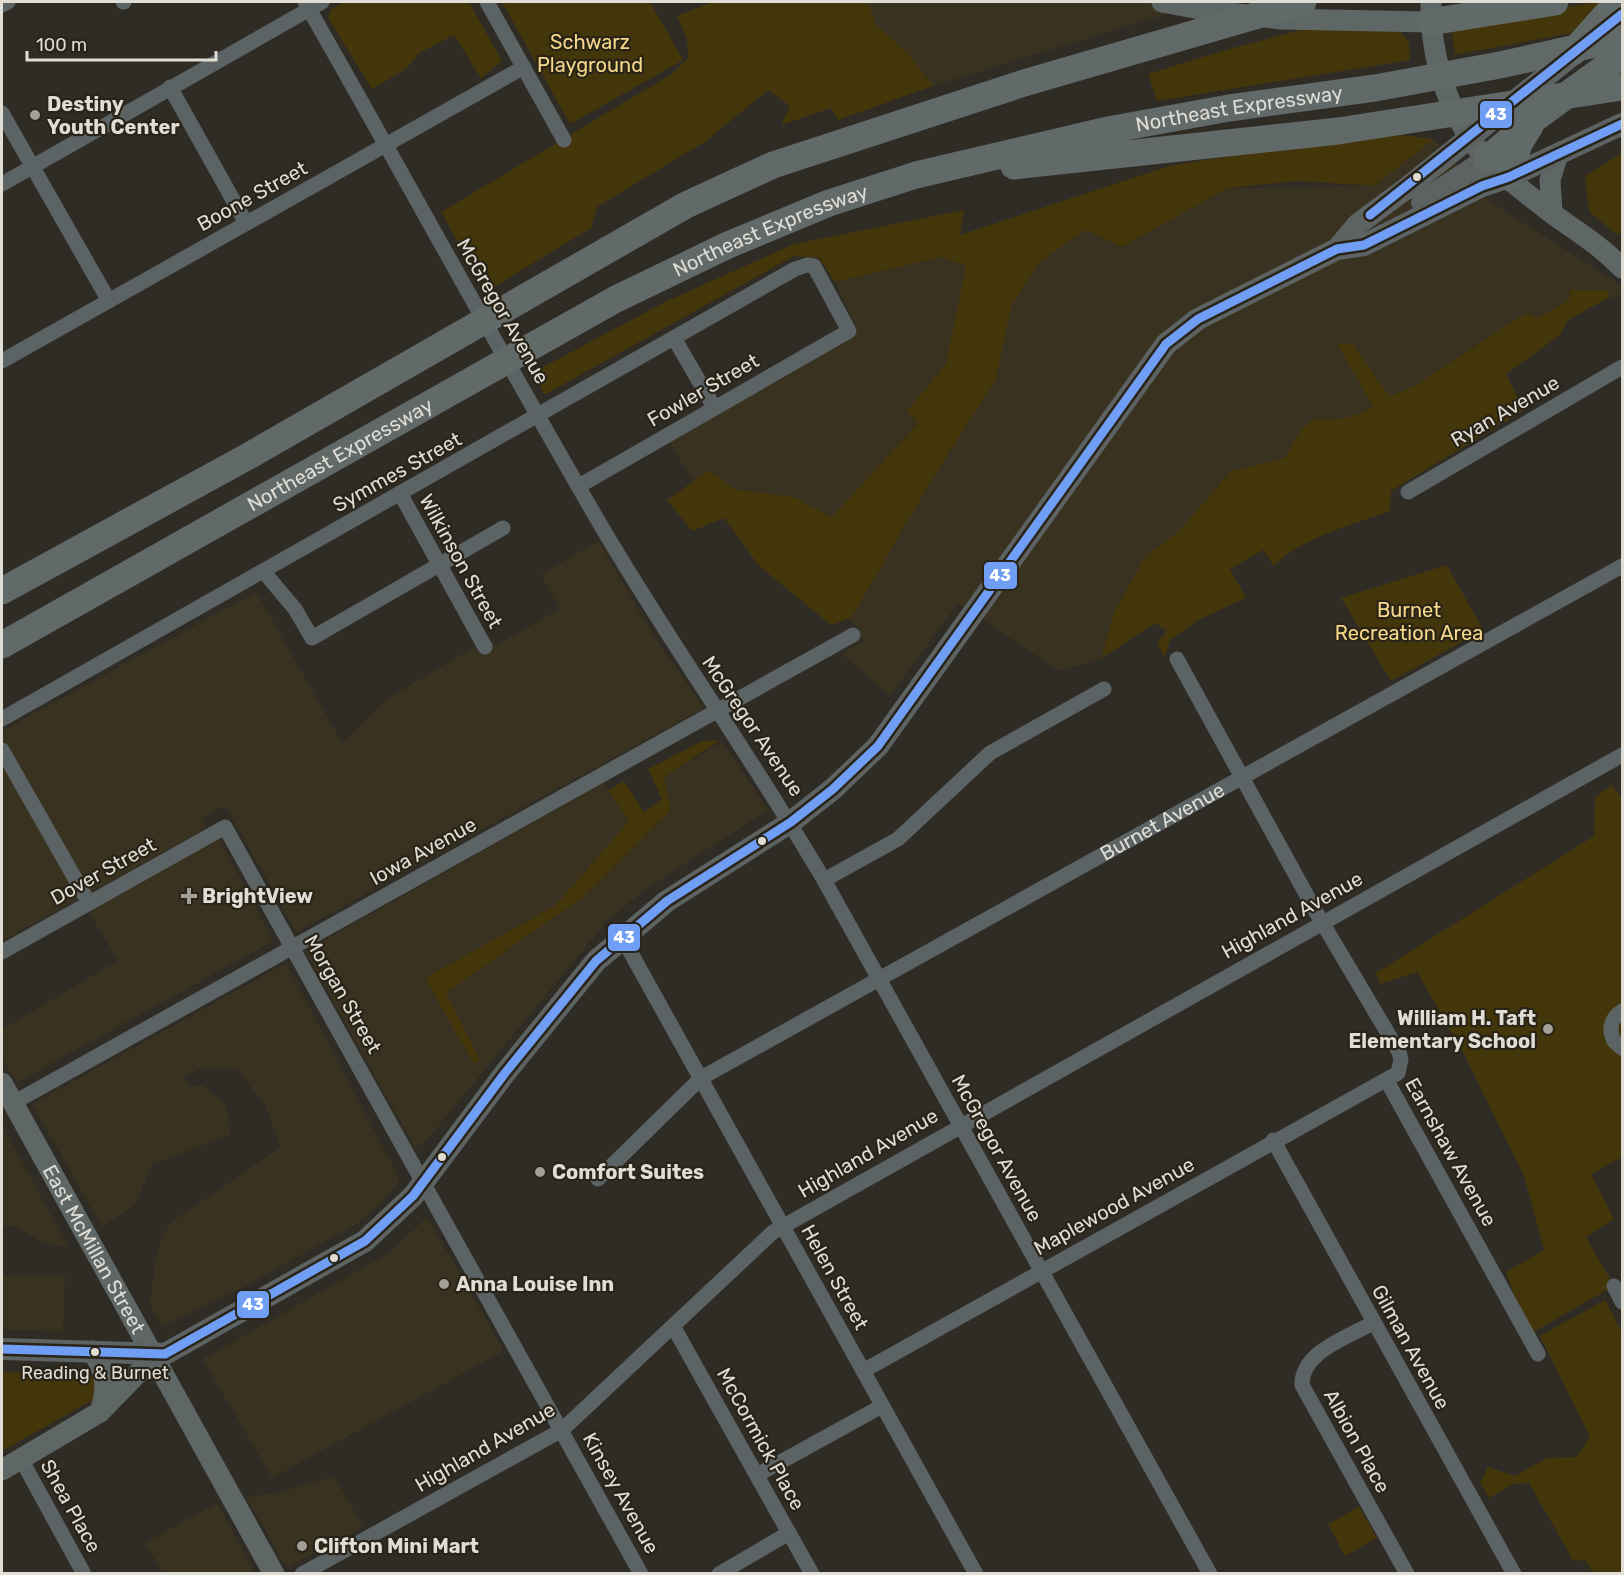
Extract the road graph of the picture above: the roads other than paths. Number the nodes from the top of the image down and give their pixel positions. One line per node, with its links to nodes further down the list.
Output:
1 (8, 2): 8 (street)
2 (487, 2): 14 (street)
3 (1162, 2): 9 (street)
4 (1303, 2): 50 (highway)
5 (1555, 2): 9 (highway)
6 (1622, 2): 13 (highway)
7 (312, 4): 16 (street); 24 (street, McGregor Avenue)
8 (2, 5)
9 (1431, 12): 22 (street)
10 (1623, 14): 13 (main road)
11 (1623, 38): 30 (highway, Northeast Expressway)
12 (1623, 56): 19 (highway)
13 (1565, 61): 22 (main road)
14 (524, 67): 23 (street); 24 (street, Boone Street)
15 (1623, 68): 20 (highway)
16 (170, 87): 27 (street); 32 (street)
17 (1623, 87): 20 (highway)
18 (2, 113): 27 (street)
19 (1534, 119): 26 (highway); 28 (highway)
20 (1384, 124): 30 (highway)
21 (1623, 124): 25 (main road)
22 (1469, 138): 26 (street); 34 (main road)
23 (564, 140)
24 (386, 145): 32 (street, Boone Street); 42 (street, McGregor Avenue)
25 (1558, 154): 28 (main road); 31 (street)
26 (1487, 159): 28 (street); 33 (main road)
27 (32, 166): 29 (street); 37 (street)
28 (1509, 177): 31 (street); 33 (main road)
29 (2, 184)
30 (829, 203): 52 (highway, Northeast Expressway)
31 (1552, 213): 36 (street)
32 (246, 224): 37 (street, Boone Street)
33 (1380, 237): 34 (main road)
34 (1337, 249): 61 (main road)
35 (814, 266): 38 (street, Symmes Street); 41 (street, Fowler Street)
36 (1623, 268)
37 (109, 301): 39 (street, Boone Street)
38 (674, 338): 41 (street); 42 (street, Symmes Street)
39 (2, 361)
40 (1623, 367): 44 (street, Ryan Avenue)
41 (714, 407): 43 (street, Fowler Street)
42 (539, 416): 43 (street, McGregor Avenue); 45 (street, Symmes Street)
43 (579, 486): 56 (street, McGregor Avenue)
44 (1408, 492)
45 (400, 495): 47 (street, Wilkinson Street); 49 (street, Symmes Street)
46 (503, 528): 47 (street)
47 (439, 563): 49 (street); 53 (street, Wilkinson Street)
48 (1623, 566): 60 (street, Burnet Avenue)
49 (262, 571): 57 (street, Symmes Street)
50 (2, 591)
51 (853, 634): 56 (street, Iowa Avenue)
52 (2, 645)
53 (485, 647)
54 (1177, 659): 60 (street, Earnshaw Avenue)
55 (1104, 689): 63 (street)
56 (719, 711): 61 (street, McGregor Avenue); 67 (street, Iowa Avenue)
57 (2, 719)
58 (2, 750): 64 (street)
59 (1623, 755): 65 (street, Highland Avenue)
60 (1242, 776): 65 (street, Earnshaw Avenue); 69 (street, Burnet Avenue)
61 (791, 822): 63 (street, McGregor Avenue); 66 (main road)
62 (225, 827): 64 (street, Dover Street); 67 (street, Morgan Street)
63 (824, 880): 69 (street, McGregor Avenue)
64 (89, 903): 68 (street, Dover Street)
65 (1323, 922): 73 (street, Earnshaw Avenue); 76 (street, Highland Avenue)
66 (622, 937): 72 (street, Helen Street); 79 (main road)
67 (292, 948): 75 (street, Iowa Avenue); 79 (street, Morgan Street)
68 (2, 952)
69 (880, 979): 72 (street, Burnet Avenue); 76 (street, McGregor Avenue)
70 (1623, 1011): 71 (street)
71 (1623, 1048)
72 (701, 1078): 78 (street, Burnet Avenue); 80 (street, Helen Street)
73 (1387, 1081): 77 (street, Maplewood Avenue); 88 (street, Earnshaw Avenue)
74 (2, 1083): 75 (street, East McMillan Street)
75 (13, 1103): 99 (street, East McMillan Street)
76 (960, 1125): 80 (street, Highland Avenue); 81 (street, McGregor Avenue)
77 (1273, 1140): 81 (street, Maplewood Avenue); 84 (street, Gilman Avenue)
78 (598, 1179)
79 (423, 1182): 89 (main road); 93 (street, Kinsey Avenue)
80 (783, 1226): 85 (street, Highland Avenue); 90 (street, Helen Street)
81 (1041, 1270): 90 (street, Maplewood Avenue); 105 (street, McGregor Avenue)
82 (1614, 1286): 83 (street)
83 (1623, 1302)
84 (1373, 1323): 106 (street, Albion Place); 107 (street, Gilman Avenue)
85 (673, 1326): 93 (street, Highland Avenue); 96 (street, McCormick Place)
86 (2, 1349): 87 (main road)
87 (92, 1352): 89 (main road); 92 (street)
88 (1538, 1353)
89 (165, 1354): 92 (street)
90 (863, 1371): 91 (street, Helen Street)
91 (882, 1406): 96 (street); 104 (street, Helen Street)
92 (100, 1412): 94 (street)
93 (562, 1430): 100 (street, Highland Avenue); 101 (street, Kinsey Avenue)
94 (21, 1459): 95 (street); 98 (street, Shea Place)
95 (2, 1470)
96 (757, 1475): 97 (street, McCormick Place)
97 (789, 1533): 102 (street); 103 (street, McCormick Place)
98 (84, 1574)
99 (274, 1574)
100 (302, 1574)
101 (641, 1574)
102 (718, 1574)
103 (812, 1574)
104 (976, 1574)
105 (1210, 1574)
106 (1407, 1574)
107 (1514, 1574)

